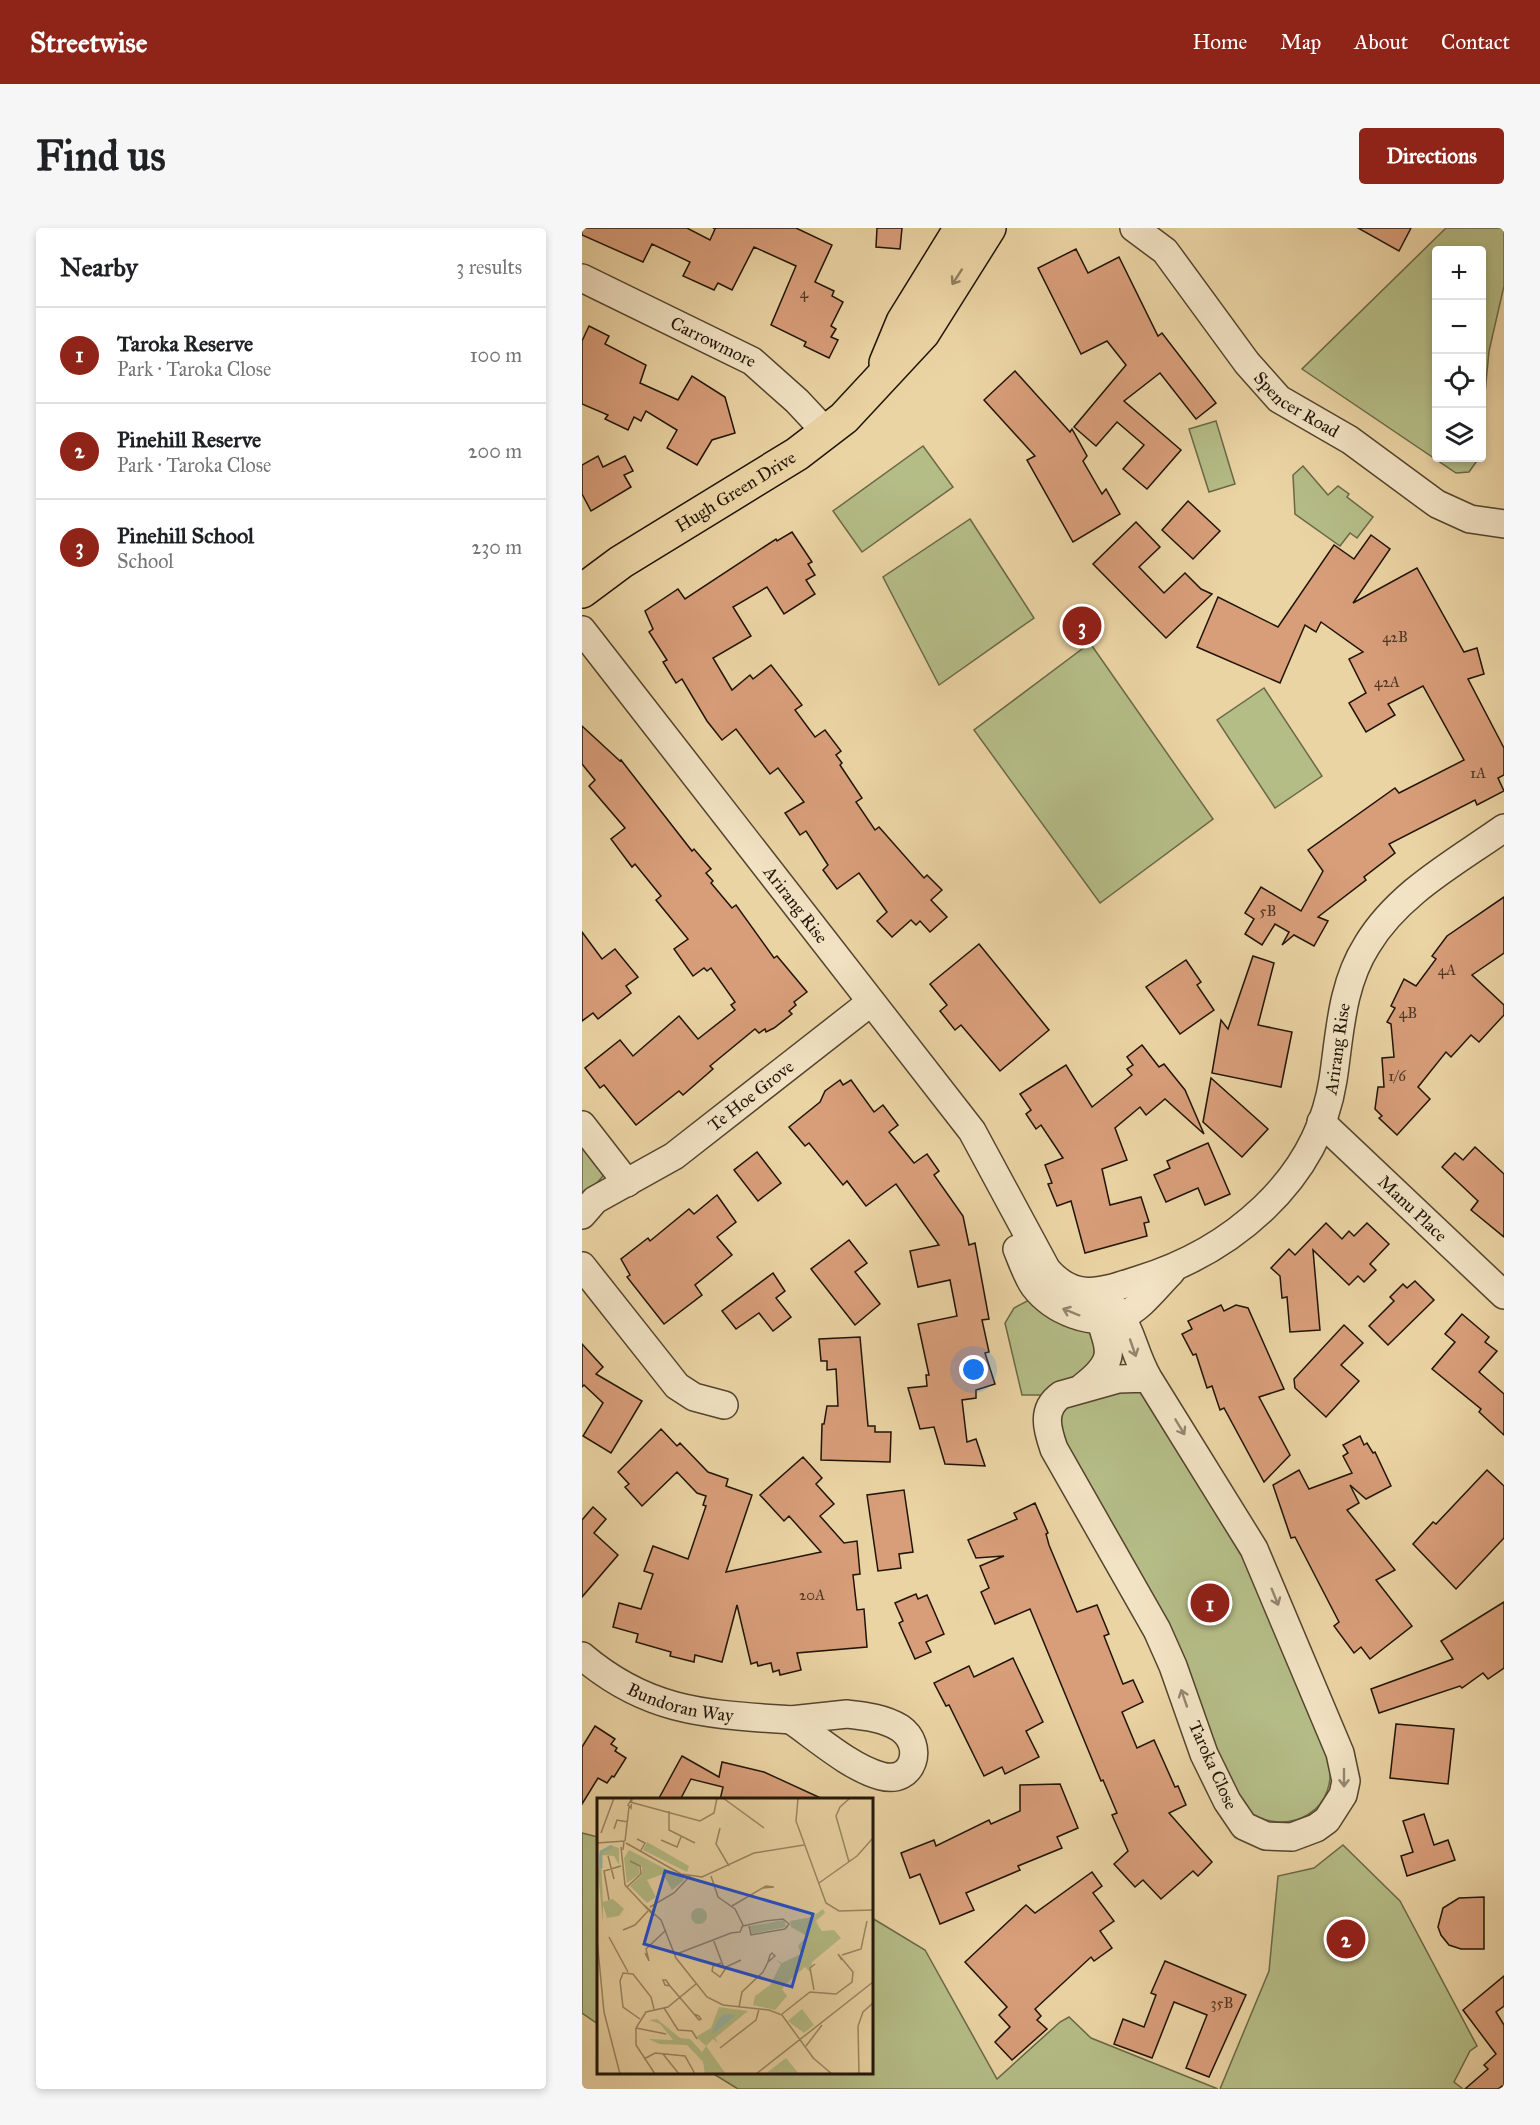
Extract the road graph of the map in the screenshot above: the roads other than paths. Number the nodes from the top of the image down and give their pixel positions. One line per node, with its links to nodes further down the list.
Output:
1 (961, 228): 5 (main road, Hugh Green Drive)
2 (989, 228): 5 (main road, Hugh Green Drive, one-way to 5)
3 (1134, 228): 7 (street, Spencer Road)
4 (582, 278): 6 (street, Carrowmore)
5 (879, 381): 6 (main road, Hugh Green Drive)
6 (826, 432): 8 (main road, Hugh Green Drive)
7 (1504, 524)
8 (582, 591)
9 (582, 630): 11 (street, Arirang Rise)
10 (1504, 828): 12 (street, Arirang Rise)
11 (871, 1002): 14 (street, Te Hoe Grove); 18 (street, Arirang Rise)
12 (1321, 1122): 17 (street, Manu Place); 18 (street, Arirang Rise)
13 (582, 1125): 14 (street)
14 (627, 1183): 15 (street, Te Hoe Grove)
15 (582, 1215)
16 (582, 1266): 21 (street)
17 (1504, 1295)
18 (1107, 1302): 19 (street, Taroka Close, one-way to 19); 20 (street, Taroka Close)
19 (1148, 1378): 20 (street, Taroka Close); 20 (street, Taroka Close, one-way to 20)
20 (1084, 1386)
21 (724, 1405)
22 (582, 1656): 23 (street, Bundoran Way)
23 (791, 1720)

